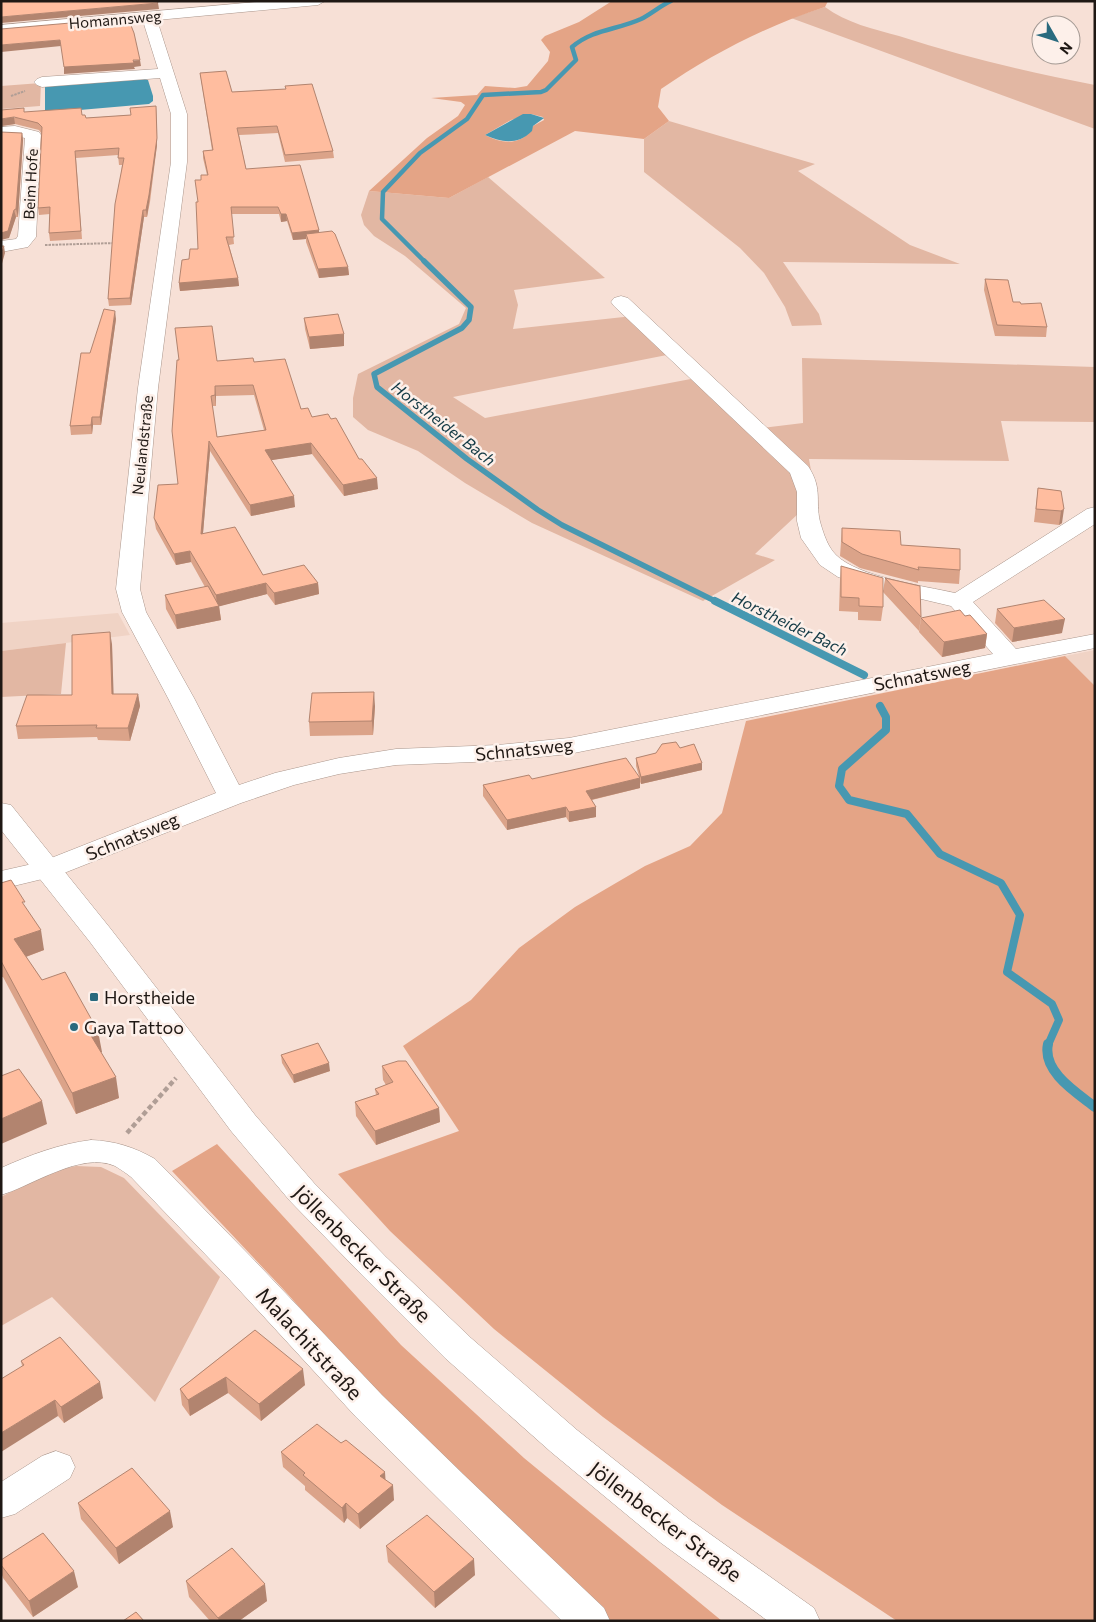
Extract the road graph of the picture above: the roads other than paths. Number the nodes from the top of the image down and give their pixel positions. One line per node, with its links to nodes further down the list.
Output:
1 (318, 1): 2 (street, Homannsweg)
2 (149, 16): 3 (street, Homannsweg); 4 (street, Neulandstraße)
3 (1, 29)
4 (168, 72): 5 (street); 13 (street, Neulandstraße)
5 (42, 82)
6 (1, 132): 7 (street, Beim Hofe)
7 (1, 247)
8 (622, 302): 10 (street)
9 (1095, 514): 10 (street)
10 (959, 600): 12 (street)
11 (1095, 641): 12 (street, Schnatsweg)
12 (1010, 658): 13 (street, Schnatsweg)
13 (231, 797): 15 (street, Schnatsweg)
14 (1, 811): 15 (street, Jöllenbecker Straße)
15 (49, 869): 16 (street, Schnatsweg); 21 (street, Jöllenbecker Straße)
16 (1, 880)
17 (1, 1183): 20 (street, Malachitstraße)
18 (56, 1467): 19 (street)
19 (1, 1502)
20 (590, 1621)
21 (800, 1621)

